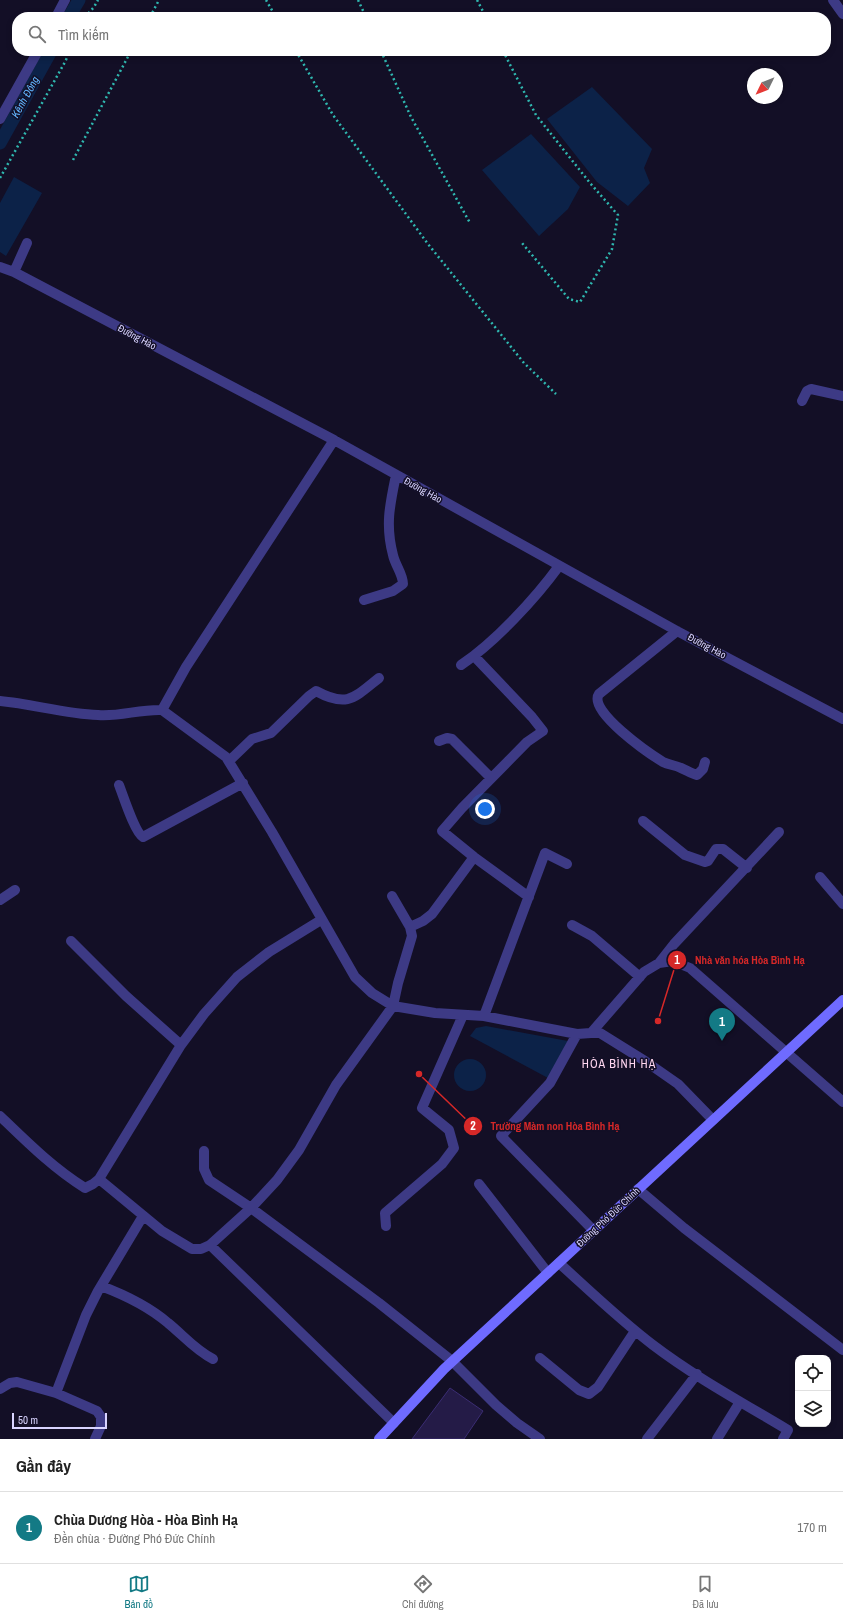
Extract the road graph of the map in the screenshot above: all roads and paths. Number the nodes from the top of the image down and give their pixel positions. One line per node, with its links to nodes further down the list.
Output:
1 (65, 0): 8 (street)
2 (98, 0): 9 (path)
3 (159, 0): 10 (path)
4 (266, 0): 11 (path)
5 (358, 0): 12 (path)
6 (477, 0): 13 (path)
7 (833, 0): 14 (street)
8 (59, 12)
9 (90, 12)
10 (153, 12)
11 (273, 12)
12 (364, 12)
13 (483, 12)
14 (843, 14)
15 (35, 56): 21 (street)
16 (68, 56): 23 (path)
17 (128, 56): 22 (path)
18 (299, 56): 29 (path)
19 (383, 56): 24 (path)
20 (506, 56): 26 (path)
21 (0, 119)
22 (73, 160)
23 (0, 178)
24 (470, 223)
25 (27, 243): 28 (street)
26 (522, 244)
27 (0, 266): 28 (street, Đường Hào)
28 (14, 272): 32 (street, Đường Hào)
29 (556, 394)
30 (843, 396): 31 (street)
31 (802, 400)
32 (334, 440): 33 (street, Đường Hào); 41 (street)
33 (396, 475): 34 (street, Đường Hào); 35 (street)
34 (559, 566): 36 (street, Đường Hào); 37 (street)
35 (364, 600)
36 (677, 631): 42 (street, Đường Hào); 45 (street)
37 (474, 656): 38 (street); 46 (street)
38 (461, 665)
39 (380, 678): 44 (street)
40 (0, 701): 41 (street)
41 (162, 710): 44 (street)
42 (843, 719)
43 (439, 741): 46 (street)
44 (229, 761): 47 (street)
45 (705, 762)
46 (491, 778): 51 (street)
47 (243, 783): 48 (street); 60 (street)
48 (119, 785)
49 (642, 821): 53 (street)
50 (779, 832): 53 (street)
51 (474, 857): 57 (street); 62 (street)
52 (567, 864): 57 (street)
53 (746, 868): 64 (street)
54 (820, 877): 59 (street)
55 (15, 890): 58 (street)
56 (392, 896): 62 (street)
57 (529, 897): 69 (street)
58 (0, 900)
59 (843, 904)
60 (321, 920): 67 (street); 72 (street)
61 (572, 925): 65 (street)
62 (410, 927): 67 (street)
63 (71, 941): 72 (street)
64 (659, 963): 65 (street); 73 (street)
65 (640, 977): 70 (street)
66 (843, 1000): 73 (main road, Đường Phó Đức Chính)
67 (393, 1006): 68 (street); 81 (street)
68 (463, 1015): 69 (street); 83 (street)
69 (484, 1016): 71 (street)
70 (591, 1033): 71 (street); 76 (street)
71 (577, 1034): 84 (street)
72 (181, 1045): 78 (street)
73 (787, 1052): 74 (street); 76 (main road, Đường Phó Đức Chính)
74 (843, 1102)
75 (0, 1116): 78 (street)
76 (713, 1120): 80 (main road, Đường Phó Đức Chính)
77 (204, 1151): 81 (street)
78 (99, 1179): 82 (street)
79 (479, 1184): 87 (street)
80 (638, 1190): 84 (main road, Đường Phó Đức Chính); 90 (street)
81 (251, 1208): 85 (street); 93 (street)
82 (143, 1216): 85 (street); 88 (street)
83 (386, 1226)
84 (594, 1231): 86 (main road, Đường Phó Đức Chính)
85 (210, 1245): 98 (street)
86 (559, 1263): 87 (main road, Đường Phó Đức Chính); 89 (street)
87 (548, 1272): 93 (main road, Đường Phó Đức Chính)
88 (101, 1286): 92 (street); 96 (street)
89 (635, 1331): 91 (street); 94 (street)
90 (843, 1350)
91 (540, 1358)
92 (213, 1359)
93 (452, 1361): 98 (main road, Đường Phó Đức Chính); 101 (street)
94 (697, 1374): 97 (street); 102 (street)
95 (0, 1389): 96 (street)
96 (56, 1393): 99 (street)
97 (740, 1402): 103 (street); 104 (street)
98 (394, 1423): 100 (main road, Đường Phó Đức Chính)
99 (95, 1439)
100 (379, 1439)
101 (540, 1439)
102 (647, 1439)
103 (717, 1439)
104 (783, 1439)

